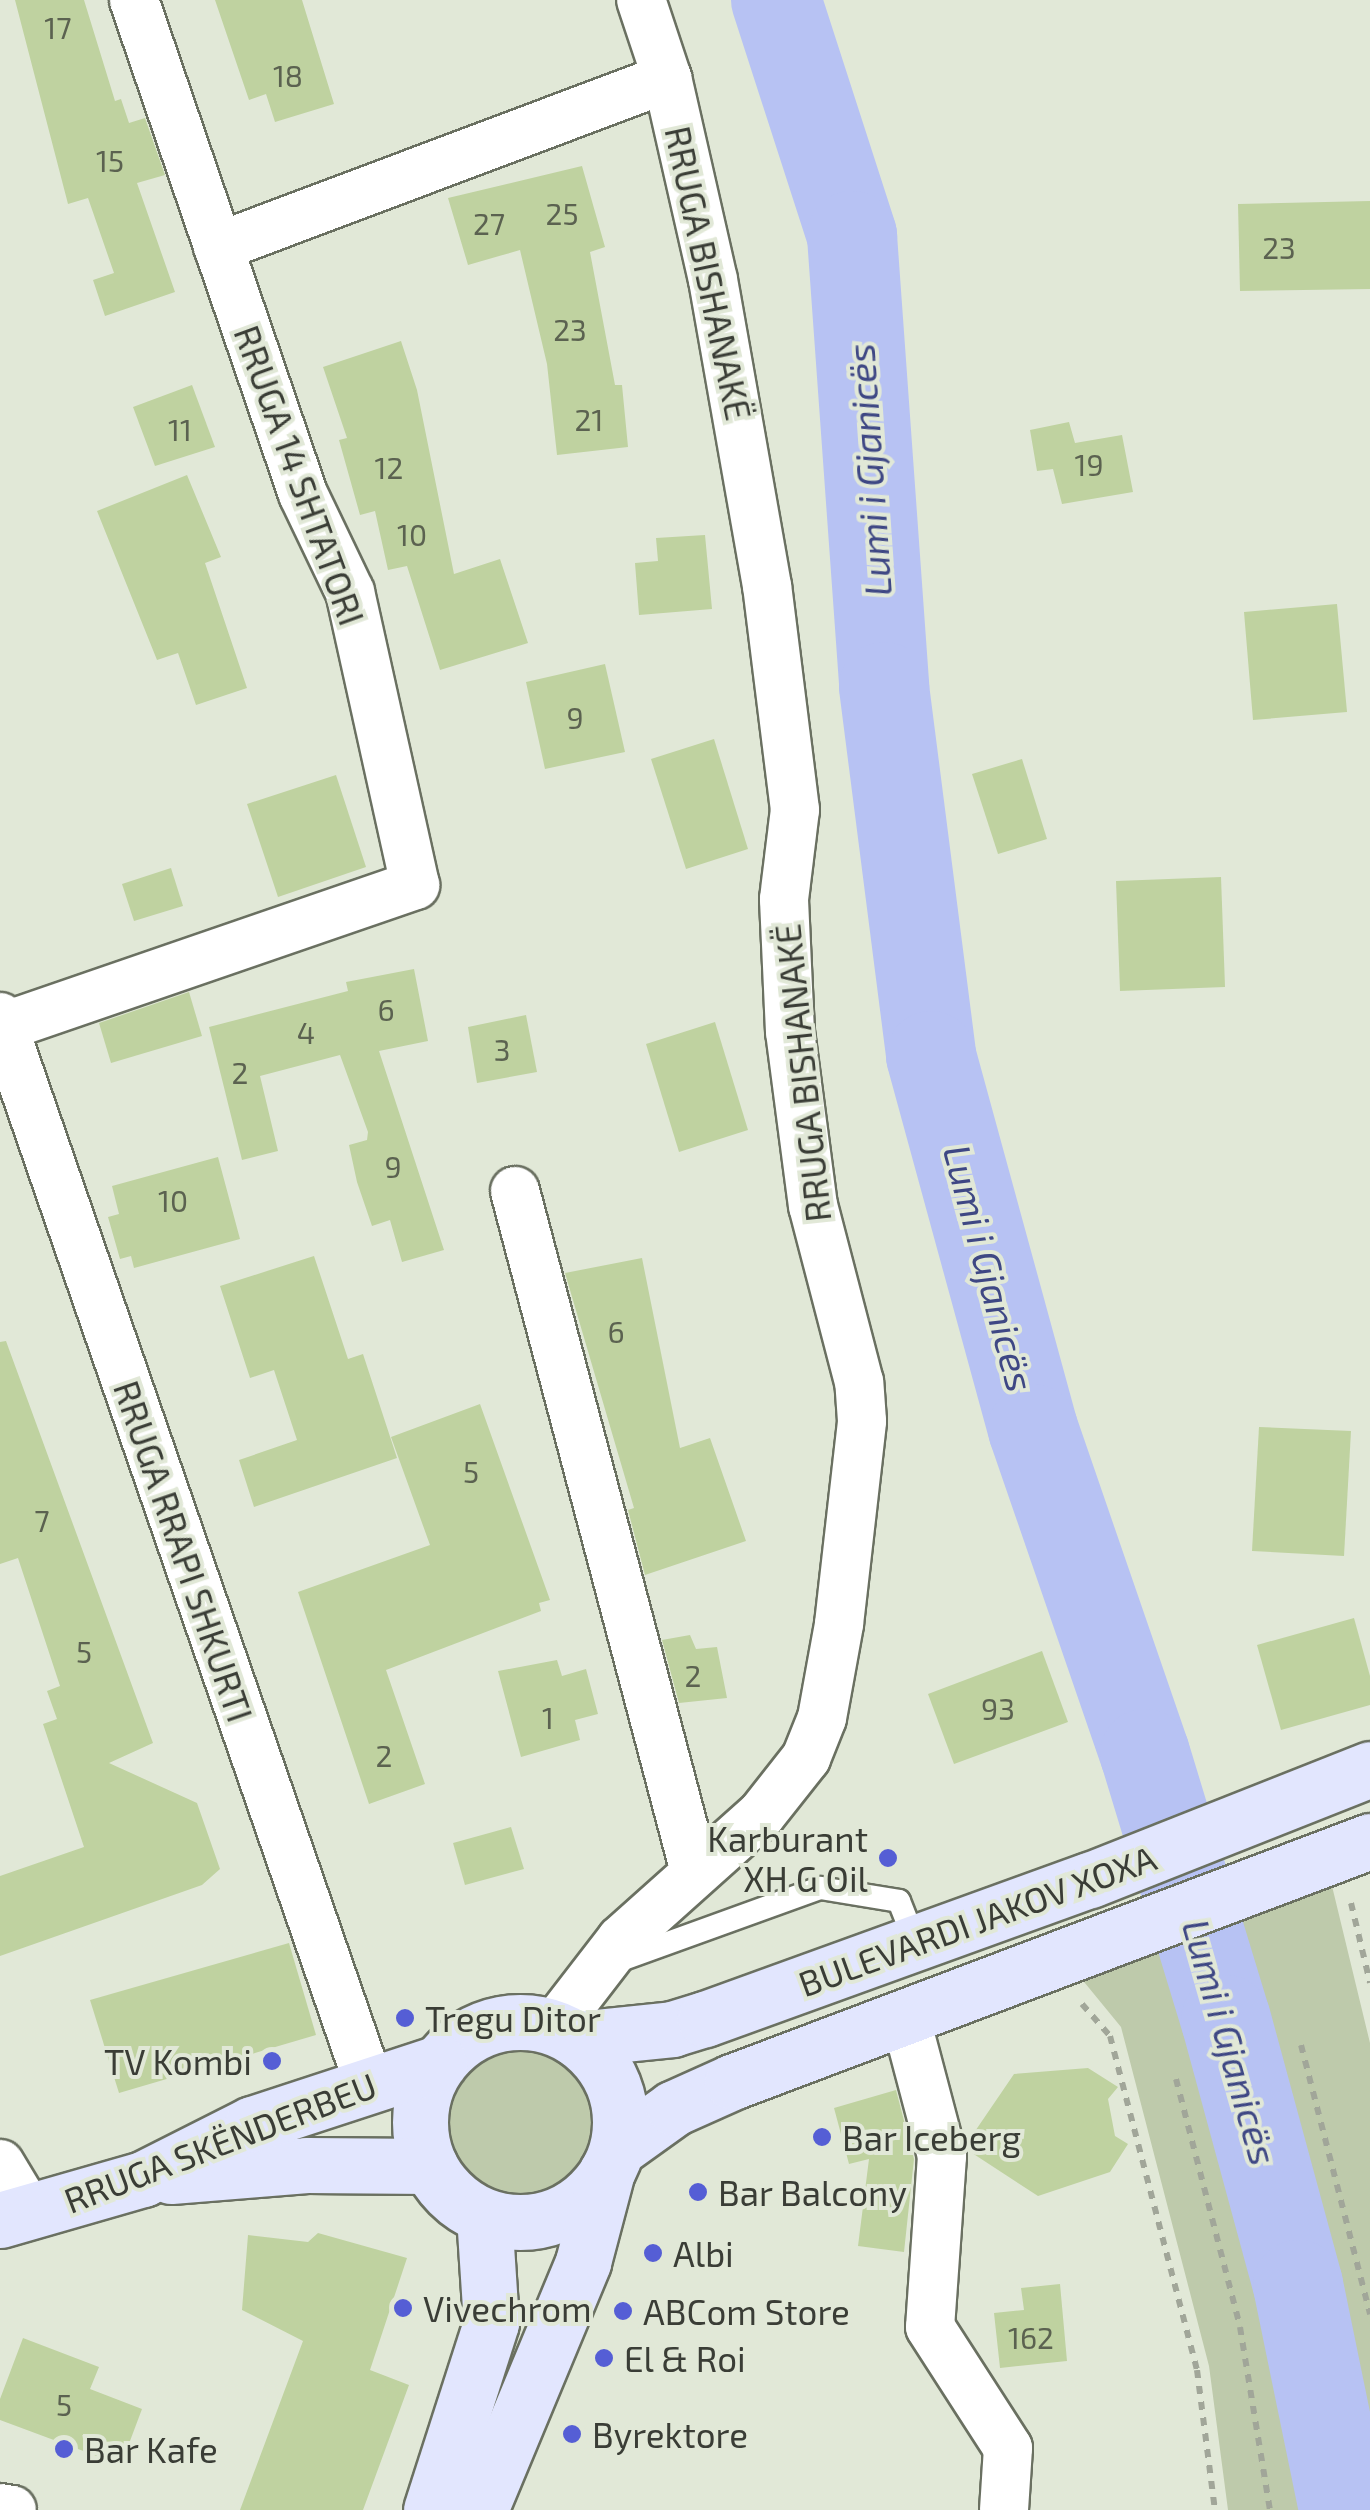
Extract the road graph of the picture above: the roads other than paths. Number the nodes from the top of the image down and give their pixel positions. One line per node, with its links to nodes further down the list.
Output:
1 (134, 0): 4 (street, RRUGA 14 SHTATORI)
2 (641, 0): 3 (street, RRUGA BISHANAKË)
3 (666, 78): 4 (street, RRUGA BISHANAKË); 9 (street, RRUGA BISHANAKË)
4 (218, 246): 5 (street, RRUGA 14 SHTATORI)
5 (2, 1022): 15 (street, RRUGA RRAPI SHKURTI)
6 (516, 1191): 9 (street)
7 (1370, 1769): 10 (main road, BULEVARDI JAKOV XOXA)
8 (1354, 1847): 12 (main road, BULEVARDI JAKOV XOXA)
9 (694, 1872): 11 (street, RRUGA BISHANAKË)
10 (916, 1944): 11 (lane); 13 (main road, BULEVARDI JAKOV XOXA)
11 (597, 1968): 13 (street, RRUGA BISHANAKË)
12 (906, 2016): 16 (main road, BULEVARDI JAKOV XOXA); 26 (street, BULEVARDI JAKOV XOXA)
13 (565, 2033): 14 (main road); 16 (main road)
14 (439, 2063): 15 (main road, RRUGA SKËNDERBEU); 18 (main road)
15 (368, 2084): 19 (main road, RRUGA SKËNDERBEU)
16 (612, 2160): 21 (main road); 25 (main road)
17 (0, 2164): 20 (street)
18 (430, 2166): 19 (main road); 21 (main road)
19 (143, 2179): 20 (main road, RRUGA SKËNDERBEU)
20 (15, 2216)
21 (484, 2216): 24 (main road)
22 (0, 2508): 23 (street)
23 (12, 2510)
24 (431, 2510)
25 (480, 2510)
26 (1004, 2510)

